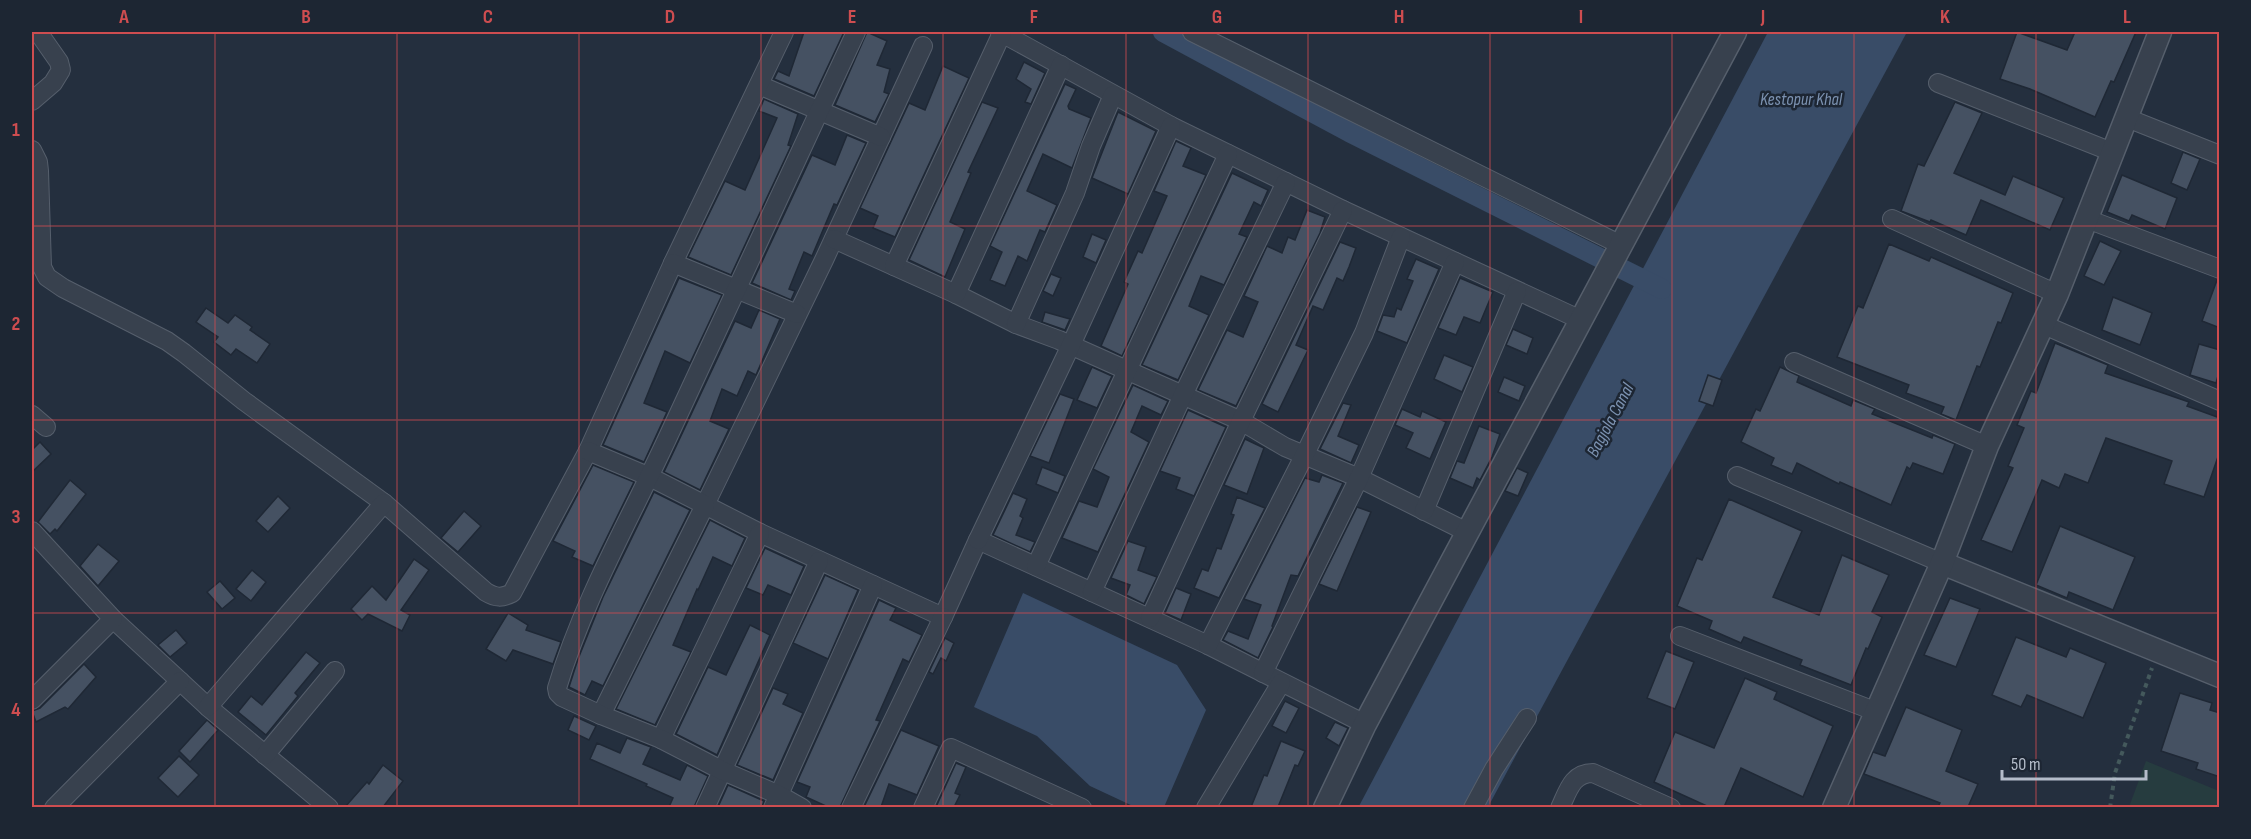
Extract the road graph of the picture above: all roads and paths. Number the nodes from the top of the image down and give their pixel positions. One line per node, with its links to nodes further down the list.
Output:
1 (38, 32): 13 (street)
2 (784, 32): 11 (street)
3 (856, 32): 14 (street)
4 (1001, 32): 9 (street); 31 (street)
5 (1192, 32): 28 (street)
6 (1734, 32): 28 (street)
7 (2160, 32): 15 (street)
8 (923, 46): 17 (street)
9 (1060, 65): 12 (street); 36 (street)
10 (1938, 83): 19 (street)
11 (759, 85): 14 (street); 30 (street)
12 (1113, 95): 16 (street); 40 (street)
13 (32, 101)
14 (819, 110): 17 (street); 34 (street)
15 (2127, 118): 19 (street); 21 (street)
16 (1171, 126): 20 (street); 42 (street)
17 (881, 137): 27 (street)
18 (32, 150): 33 (street)
19 (2112, 152): 25 (street)
20 (1228, 154): 22 (street); 44 (street)
21 (2220, 155)
22 (1286, 182): 23 (street); 45 (street)
23 (1343, 210): 26 (street); 48 (street)
24 (1892, 219): 37 (street)
25 (2087, 219): 32 (street); 37 (street)
26 (1401, 237): 29 (street); 52 (street)
27 (834, 239): 31 (street); 38 (street)
28 (1618, 251): 39 (street)
29 (1455, 262): 35 (street); 55 (street)
30 (673, 263): 34 (street); 51 (street)
31 (894, 266): 36 (street)
32 (2220, 269)
33 (37, 272): 56 (street)
34 (737, 291): 38 (street); 54 (street)
35 (1517, 291): 39 (street); 58 (street)
36 (956, 294): 40 (street)
37 (2057, 294): 41 (street)
38 (797, 314): 57 (street)
39 (1581, 320): 60 (street)
40 (1016, 324): 42 (street)
41 (2044, 325): 46 (street); 50 (street)
42 (1071, 345): 44 (street); 62 (street)
43 (1794, 362): 50 (street)
44 (1127, 370): 45 (street); 65 (street)
45 (1183, 395): 48 (street); 67 (street)
46 (2220, 401)
47 (32, 415): 49 (street)
48 (1241, 421): 52 (street); 69 (street)
49 (46, 427)
50 (1987, 446): 64 (street)
51 (588, 451): 54 (street); 56 (street)
52 (1305, 454): 55 (street); 72 (street)
53 (1737, 476): 64 (street)
54 (650, 477): 57 (street); 82 (street)
55 (1359, 478): 58 (street); 75 (street)
56 (384, 503): 80 (street)
57 (705, 505): 61 (street); 82 (street)
58 (1424, 511): 60 (street)
59 (32, 531): 70 (street)
60 (1467, 532): 84 (street)
61 (760, 533): 63 (street); 85 (street)
62 (978, 540): 65 (street); 68 (street)
63 (819, 561): 66 (street); 87 (street)
64 (1942, 562): 73 (street); 81 (street)
65 (1036, 566): 67 (street)
66 (873, 585): 68 (street); 88 (street)
67 (1092, 592): 69 (street)
68 (943, 617): 94 (street)
69 (1150, 618): 72 (street)
70 (113, 619): 77 (street); 79 (street)
71 (1680, 636): 81 (street)
72 (1208, 645): 75 (street)
73 (2158, 650): 76 (street); 102 (path)
74 (335, 671): 86 (street)
75 (1263, 673): 78 (street)
76 (2220, 676)
77 (180, 681): 80 (street); 91 (street)
78 (1281, 683): 84 (street); 97 (street)
79 (32, 700)
80 (208, 707): 86 (street)
81 (1877, 712): 90 (street)
82 (601, 715): 85 (street)
83 (1527, 718): 99 (street)
84 (1365, 724): 98 (street)
85 (661, 740): 87 (street)
86 (265, 755): 89 (street)
87 (721, 770): 88 (street); 92 (street)
88 (776, 801): 93 (street)
89 (321, 805)
90 (1839, 806)
91 (54, 807)
92 (705, 807)
93 (802, 807)
94 (851, 807)
95 (923, 807): 96 (street)
96 (1082, 807)
97 (1206, 807)
98 (1325, 807)
99 (1473, 807)
100 (1560, 807): 101 (street)
101 (1671, 807)
102 (2110, 807)

